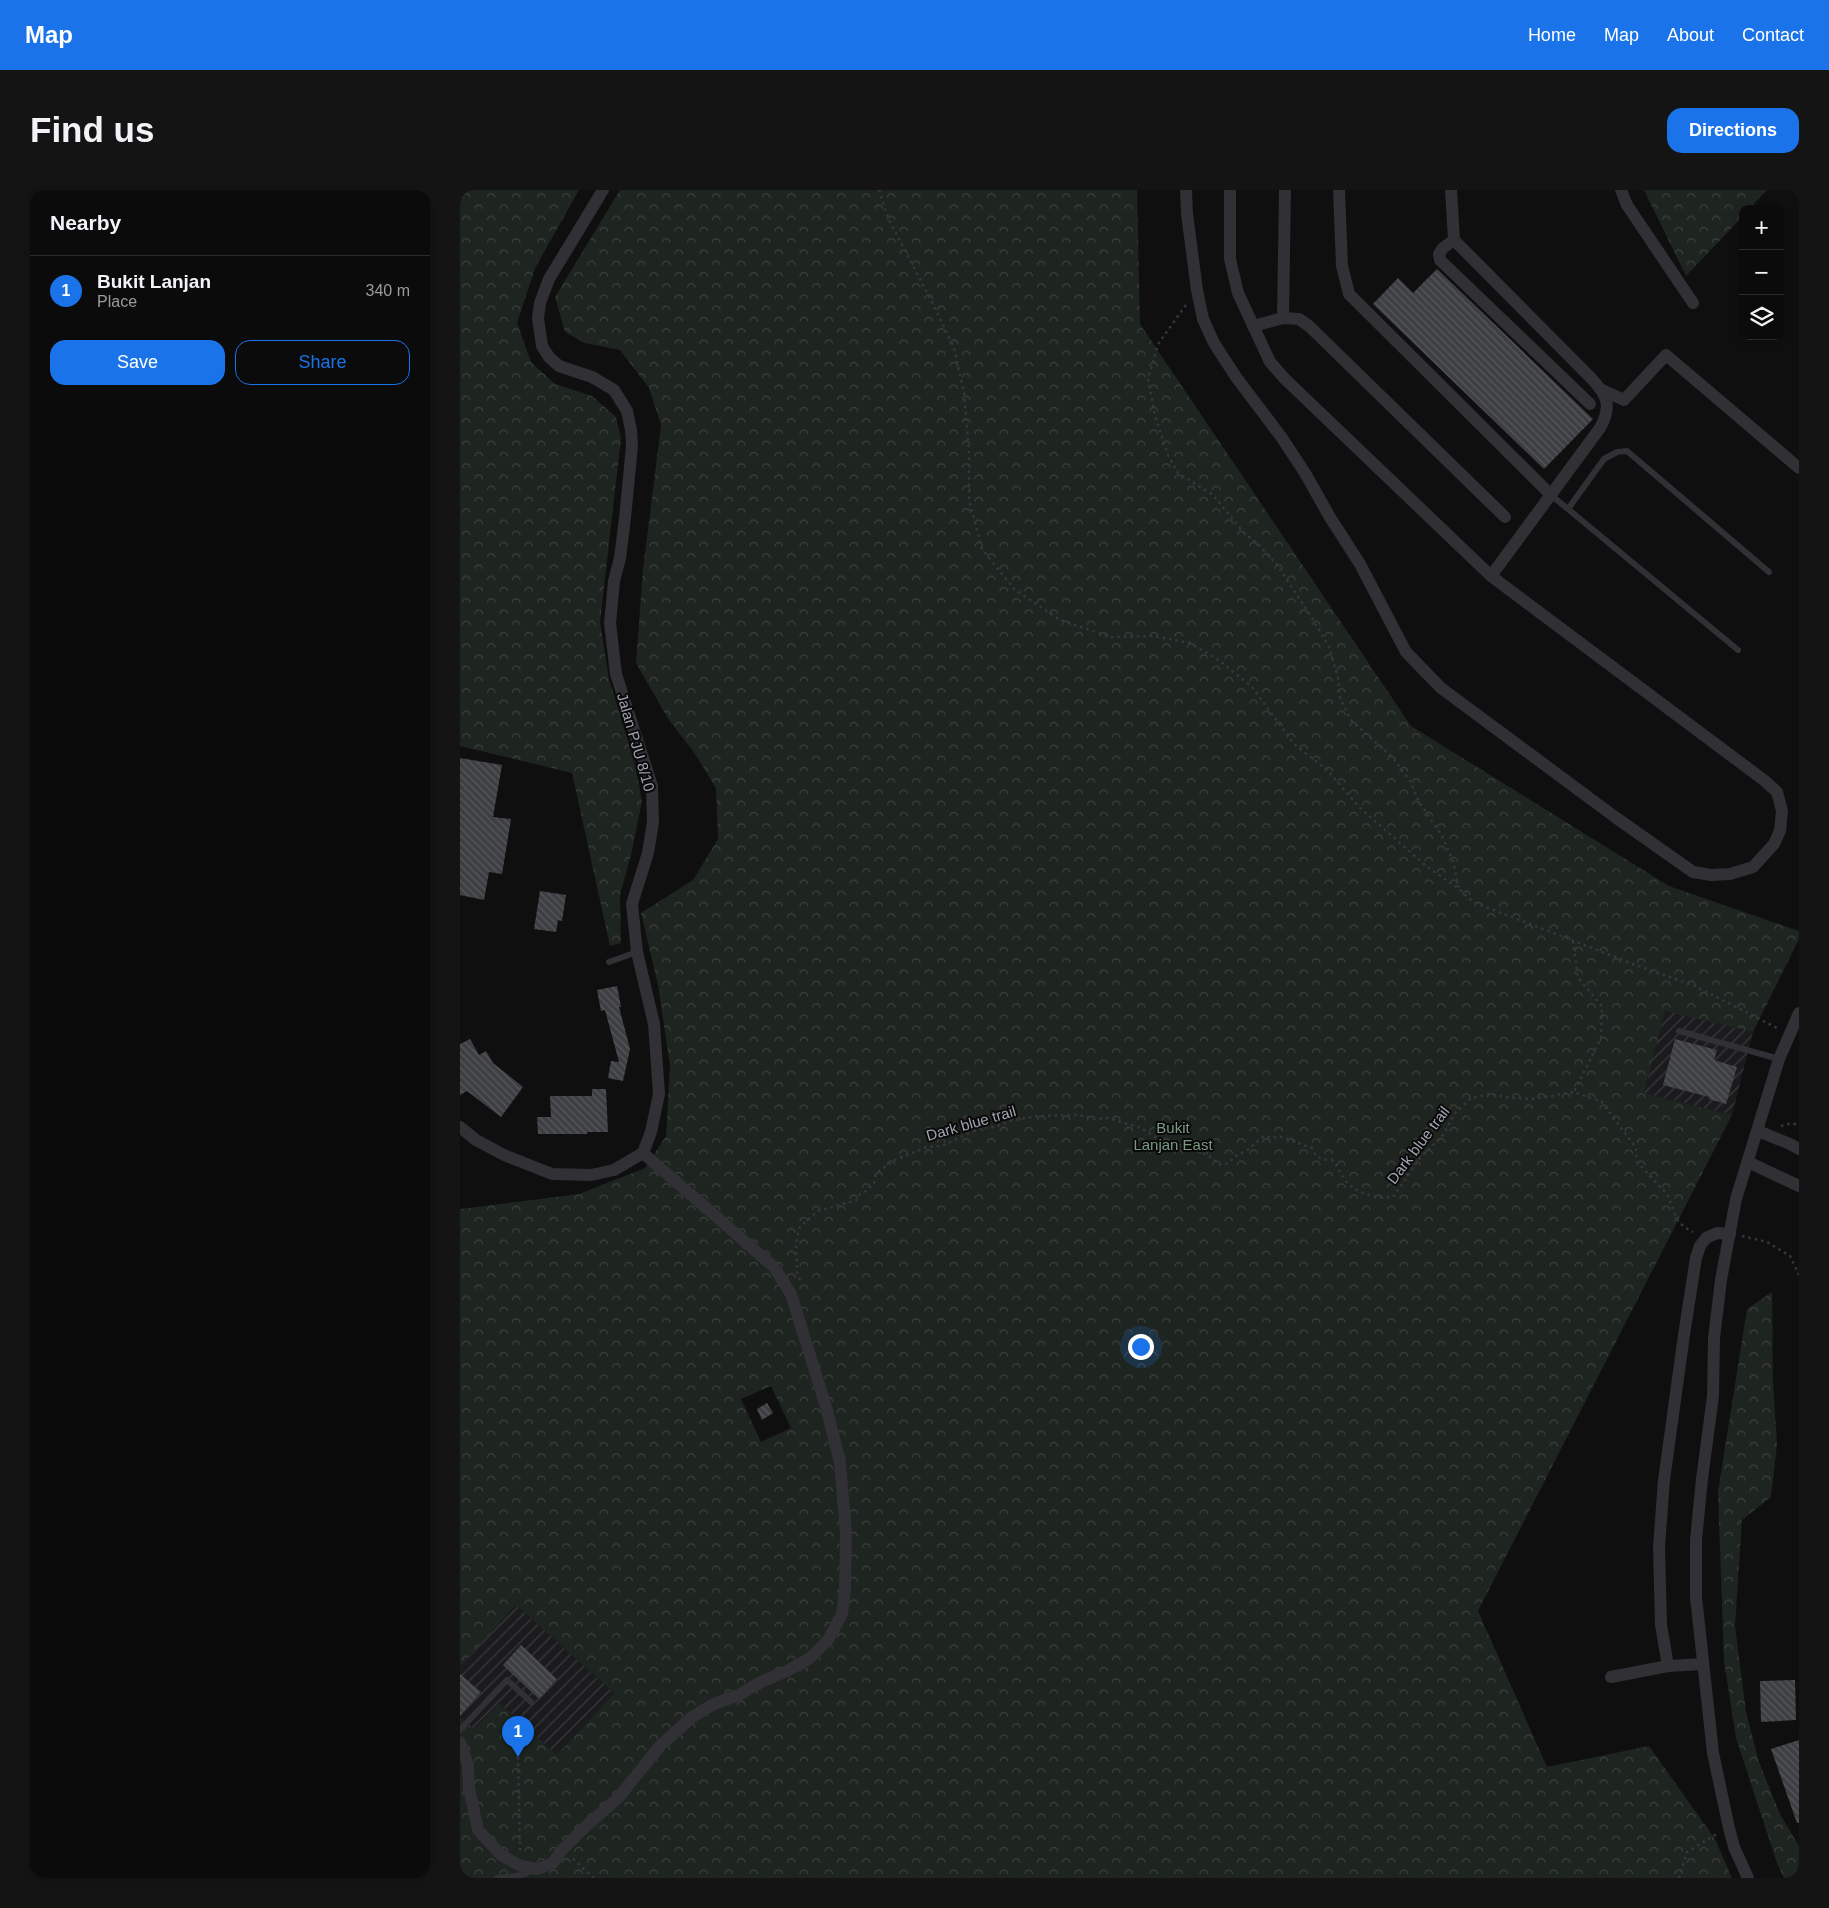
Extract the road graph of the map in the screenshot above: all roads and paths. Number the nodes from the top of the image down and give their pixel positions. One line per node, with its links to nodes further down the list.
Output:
1 (603, 190): 25 (street, Jalan PJU 8/10)
2 (879, 190): 23 (path)
3 (1186, 190): 10 (street)
4 (1230, 190): 13 (street)
5 (1285, 190): 12 (street)
6 (1339, 190): 17 (street)
7 (1451, 190): 9 (street)
8 (1621, 190): 11 (street)
9 (1454, 240): 14 (street); 15 (street)
10 (1197, 290): 21 (street); 23 (path)
11 (1693, 303)
12 (1283, 318): 13 (street); 19 (street)
13 (1254, 326): 21 (street)
14 (1602, 390): 16 (street); 17 (street)
15 (1590, 404)
16 (1799, 468)
17 (1551, 495): 18 (lane); 21 (street)
18 (1568, 509): 20 (lane); 22 (lane)
19 (1505, 517)
20 (1769, 572)
21 (1491, 576)
22 (1738, 650)
23 (1459, 889): 24 (path)
24 (1573, 941): 29 (path); 31 (path)
25 (637, 952): 26 (lane); 35 (street, Jalan PJU 8/10)
26 (609, 962)
27 (1799, 1013): 29 (street)
28 (1679, 1031): 30 (lane)
29 (1790, 1035): 30 (street)
30 (1780, 1059): 33 (street)
31 (1574, 1092): 39 (path, Dark blue trail); 41 (path, Dark blue trail)
32 (460, 1127): 35 (street)
33 (1758, 1131): 34 (street); 36 (street)
34 (1799, 1149)
35 (643, 1153): 41 (street)
36 (1748, 1162): 37 (street); 38 (street)
37 (1799, 1186)
38 (1730, 1234): 39 (street); 40 (path); 42 (street)
39 (1706, 1238): 43 (street)
40 (1799, 1275)
41 (791, 1294): 50 (street)
42 (1703, 1664): 43 (street); 49 (street)
43 (1668, 1666): 44 (street)
44 (1611, 1677)
45 (531, 1702): 46 (lane)
46 (460, 1730)
47 (460, 1742): 51 (street)
48 (518, 1757): 51 (path)
49 (1729, 1828): 55 (path); 56 (street)
50 (562, 1850): 52 (street); 54 (path)
51 (521, 1866): 52 (street)
52 (538, 1869): 53 (lane)
53 (497, 1878)
54 (594, 1878)
55 (1679, 1878)
56 (1748, 1878)

